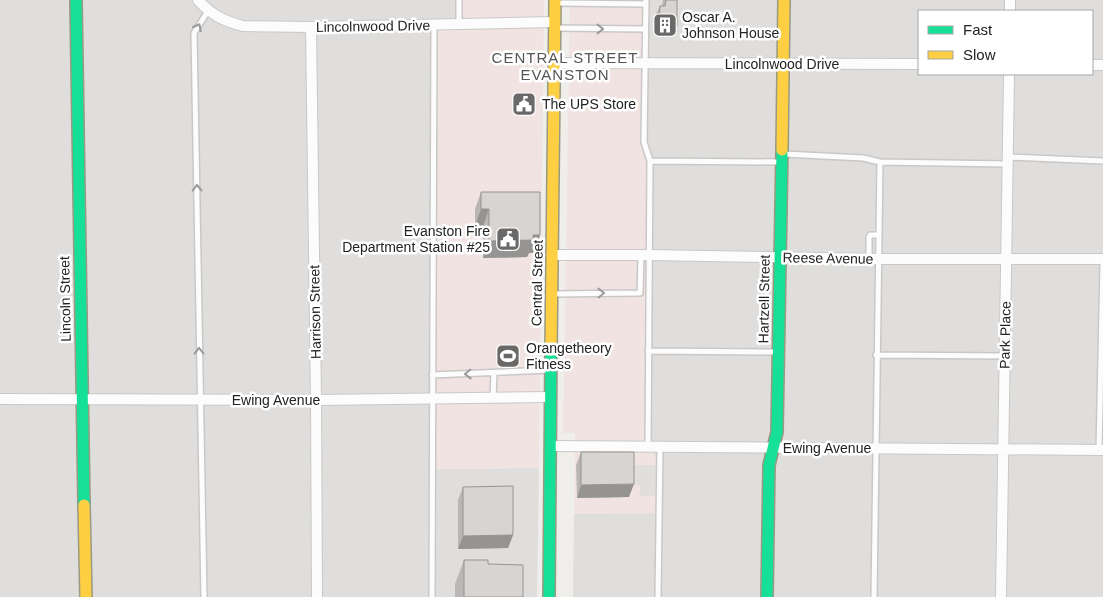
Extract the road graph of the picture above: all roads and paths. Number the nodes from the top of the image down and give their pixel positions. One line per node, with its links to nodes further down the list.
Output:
1 (76, 0): 42 (street, Lincoln Street)
2 (198, 0): 7 (street, Lincolnwood Drive)
3 (459, 0): 8 (lane)
4 (784, 0): 15 (street, Hartzell Street)
5 (555, 2): 6 (lane); 10 (street, Central Street)
6 (646, 2): 12 (lane)
7 (208, 11): 11 (street, Lincolnwood Drive); 44 (lane, one-way to 7)
8 (459, 24): 9 (street, Lincolnwood Drive); 10 (street, Lincolnwood Drive)
9 (434, 25): 11 (street, Lincolnwood Drive); 38 (lane)
10 (555, 25): 12 (lane, one-way to 12); 13 (street, Central Street)
11 (311, 27): 45 (street, Harrison Street)
12 (645, 29): 14 (lane)
13 (554, 63): 14 (street, Lincolnwood Drive); 24 (street, Central Street)
14 (645, 63): 15 (street, Lincolnwood Drive); 19 (lane)
15 (783, 64): 16 (street, Lincolnwood Drive); 18 (street, Hartzell Street)
16 (918, 64)
17 (1009, 75): 20 (street, Park Place)
18 (781, 158): 19 (lane); 22 (lane); 26 (street, Hartzell Street)
19 (650, 160): 25 (lane)
20 (1008, 161): 21 (lane); 22 (lane); 28 (street, Park Place)
21 (1103, 161)
22 (880, 162): 23 (lane)
23 (878, 235): 27 (lane); 27 (lane)
24 (552, 255): 25 (street, Reese Avenue); 30 (street, Central Street)
25 (645, 255): 26 (street, Reese Avenue); 30 (lane, one-way to 25); 31 (lane)
26 (779, 257): 27 (street, Reese Avenue); 32 (street, Hartzell Street)
27 (873, 259): 28 (street, Reese Avenue); 34 (lane)
28 (1006, 259): 29 (street, Reese Avenue); 35 (street, Park Place)
29 (1103, 260): 33 (lane)
30 (552, 294): 36 (street, Central Street)
31 (648, 351): 32 (lane); 47 (lane)
32 (778, 352): 49 (street, Hartzell Street)
33 (1102, 354): 52 (lane)
34 (876, 355): 35 (lane); 50 (lane)
35 (1005, 356): 51 (street, Park Place)
36 (551, 370): 37 (lane); 39 (street, Central Street)
37 (494, 373): 38 (lane, one-way to 38); 40 (lane)
38 (432, 375): 43 (lane)
39 (551, 397): 40 (street, Ewing Avenue); 46 (street, Central Street)
40 (493, 398): 43 (street, Ewing Avenue)
41 (0, 399): 42 (street, Ewing Avenue)
42 (82, 399): 44 (street, Ewing Avenue); 53 (street, Lincoln Street)
43 (432, 399): 45 (street, Ewing Avenue); 56 (lane)
44 (200, 400): 45 (street, Ewing Avenue); 54 (lane)
45 (316, 400): 55 (street, Harrison Street)
46 (550, 446): 47 (street, Ewing Avenue); 57 (street, Central Street)
47 (648, 447): 48 (street, Ewing Avenue)
48 (660, 447): 49 (street, Ewing Avenue); 58 (lane)
49 (773, 448): 50 (street, Ewing Avenue); 59 (street, Hartzell Street)
50 (876, 448): 51 (street, Ewing Avenue); 60 (lane)
51 (1003, 449): 52 (street, Ewing Avenue); 61 (street, Park Place)
52 (1101, 450)
53 (86, 597)
54 (204, 597)
55 (317, 597)
56 (432, 597)
57 (549, 597)
58 (658, 597)
59 (766, 597)
60 (874, 597)
61 (1001, 597)

